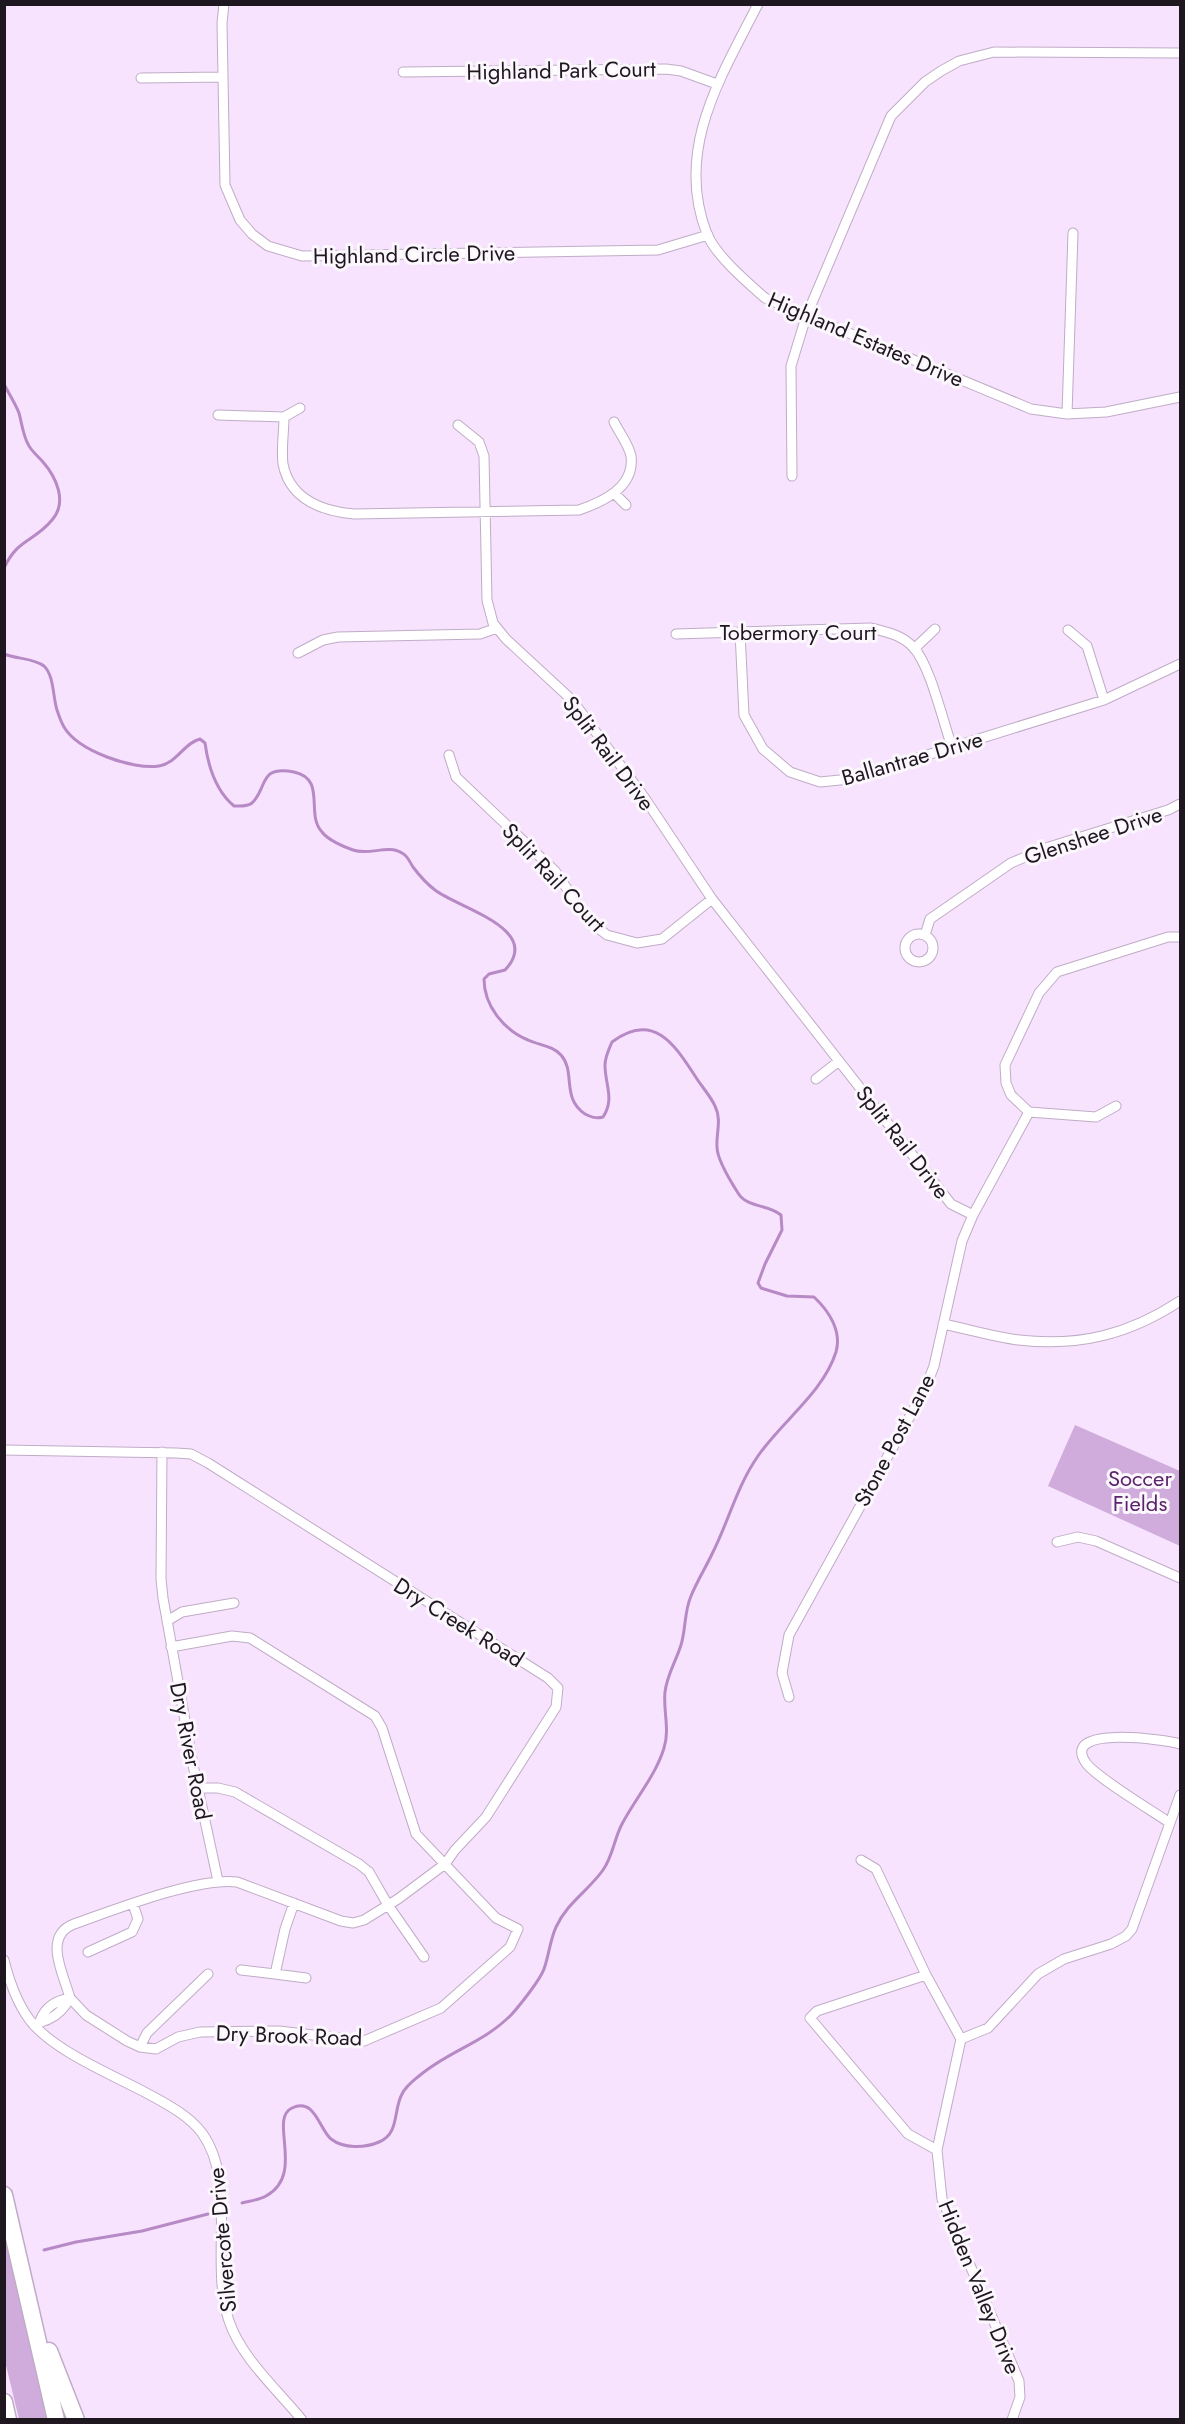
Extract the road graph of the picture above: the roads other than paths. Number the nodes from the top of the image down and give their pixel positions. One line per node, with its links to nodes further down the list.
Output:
1 (224, 4): 5 (street, Highland Circle Drive)
2 (758, 4): 7 (street, Highland Estates Drive)
3 (1180, 53): 10 (street)
4 (403, 72): 7 (street, Highland Park Court)
5 (223, 77): 6 (street); 9 (street, Highland Circle Drive)
6 (141, 78)
7 (717, 84): 9 (street, Highland Estates Drive)
8 (1073, 233): 13 (street)
9 (708, 235): 10 (street, Highland Estates Drive)
10 (806, 317): 13 (street, Highland Estates Drive); 18 (street)
11 (1180, 397): 13 (street, Highland Estates Drive)
12 (300, 408): 15 (street)
13 (1068, 414)
14 (218, 415): 15 (street)
15 (284, 417): 21 (street)
16 (614, 422): 19 (street)
17 (458, 424): 21 (street, Split Rail Drive)
18 (792, 476)
19 (614, 493): 20 (street); 21 (street)
20 (626, 505)
21 (487, 512): 22 (street, Split Rail Drive)
22 (497, 628): 28 (street); 34 (street, Split Rail Drive)
23 (935, 629): 27 (street)
24 (1068, 630): 30 (street)
25 (740, 632): 26 (street, Tobermory Court); 27 (street, Tobermory Court); 31 (street, Ballantrae Drive)
26 (676, 634)
27 (915, 648): 31 (street)
28 (298, 653)
29 (1180, 664): 30 (street, Ballantrae Drive)
30 (1104, 700): 31 (street, Ballantrae Drive)
31 (952, 747)
32 (449, 755): 34 (street, Split Rail Court)
33 (1180, 804): 35 (street, Glenshee Drive)
34 (712, 899): 37 (street, Split Rail Drive)
35 (926, 935)
36 (1180, 937): 40 (street)
37 (839, 1061): 38 (street); 41 (street, Split Rail Drive)
38 (816, 1079)
39 (1116, 1106): 40 (street)
40 (1029, 1113): 41 (street, Stone Post Lane)
41 (973, 1215): 43 (street, Stone Post Lane)
42 (1180, 1301): 43 (street)
43 (943, 1324): 51 (street, Stone Post Lane)
44 (4, 1450): 45 (street, Dry Creek Road)
45 (162, 1452): 49 (street, Dry River Road); 57 (street, Dry Creek Road)
46 (1058, 1542): 47 (street)
47 (1180, 1578)
48 (234, 1603): 49 (street)
49 (167, 1621): 50 (street, Dry River Road)
50 (171, 1647): 53 (street, Dry River Road); 57 (street, Dry Brook Road)
51 (789, 1697)
52 (1180, 1744): 55 (street)
53 (198, 1788): 58 (street, Dry River Road); 61 (street)
54 (1180, 1795): 55 (street)
55 (1170, 1823): 72 (street)
56 (861, 1860): 68 (street)
57 (445, 1864): 61 (street, Dry Creek Road); 73 (street, Dry Brook Road)
58 (218, 1881): 59 (street, Dry Creek Road); 60 (street, Dry Creek Road)
59 (294, 1903): 61 (street, Dry Creek Road); 67 (street)
60 (133, 1904): 62 (street); 70 (street, Dry Creek Road)
61 (388, 1905): 63 (street)
62 (88, 1952)
63 (424, 1957)
64 (4, 1960): 71 (street, Silvercote Drive)
65 (241, 1970): 67 (street)
66 (208, 1974): 73 (street)
67 (275, 1974): 69 (street)
68 (926, 1975): 72 (street); 74 (street)
69 (306, 1978)
70 (69, 1998): 71 (street); 73 (street)
71 (38, 2023): 81 (street, Silvercote Drive)
72 (961, 2039): 74 (street, Hidden Valley Drive)
73 (141, 2047)
74 (938, 2150): 82 (street, Hidden Valley Drive)
75 (4, 2195): 76 (highway)
76 (30, 2306): 79 (highway); 80 (highway)
77 (4, 2402): 78 (highway)
78 (9, 2420)
79 (56, 2420)
80 (76, 2420)
81 (302, 2420)
82 (1012, 2420)

